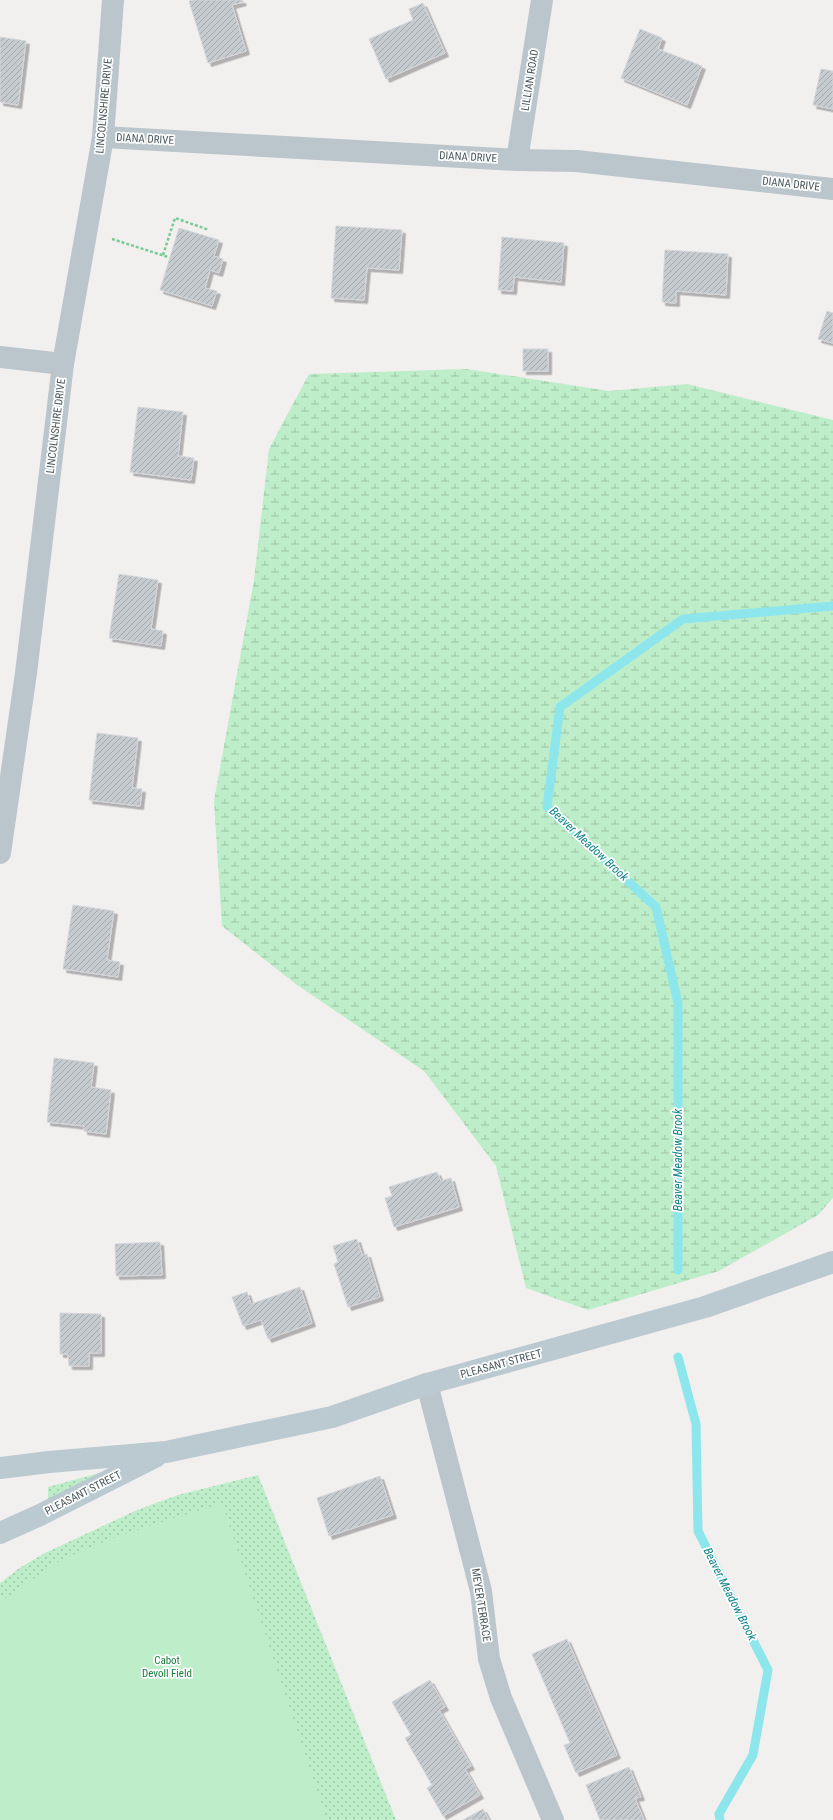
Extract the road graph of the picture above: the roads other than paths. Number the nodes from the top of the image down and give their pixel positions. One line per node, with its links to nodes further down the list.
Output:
1 (113, 0): 3 (street, LINCOLNSHIRE DRIVE)
2 (542, 0): 4 (street, LILLIAN ROAD)
3 (103, 137): 4 (street, DIANA DRIVE); 7 (street, LINCOLNSHIRE DRIVE)
4 (517, 160): 5 (street, DIANA DRIVE)
5 (833, 189)
6 (0, 358): 7 (street)
7 (63, 364): 8 (street, LINCOLNSHIRE DRIVE)
8 (0, 853)
9 (833, 1262): 10 (main road, PLEASANT STREET)
10 (427, 1384): 11 (main road, PLEASANT STREET); 14 (street, MEYER TERRACE)
11 (166, 1452): 12 (main road, PLEASANT STREET); 13 (main road, PLEASANT STREET)
12 (0, 1468)
13 (0, 1533)
14 (553, 1820)

